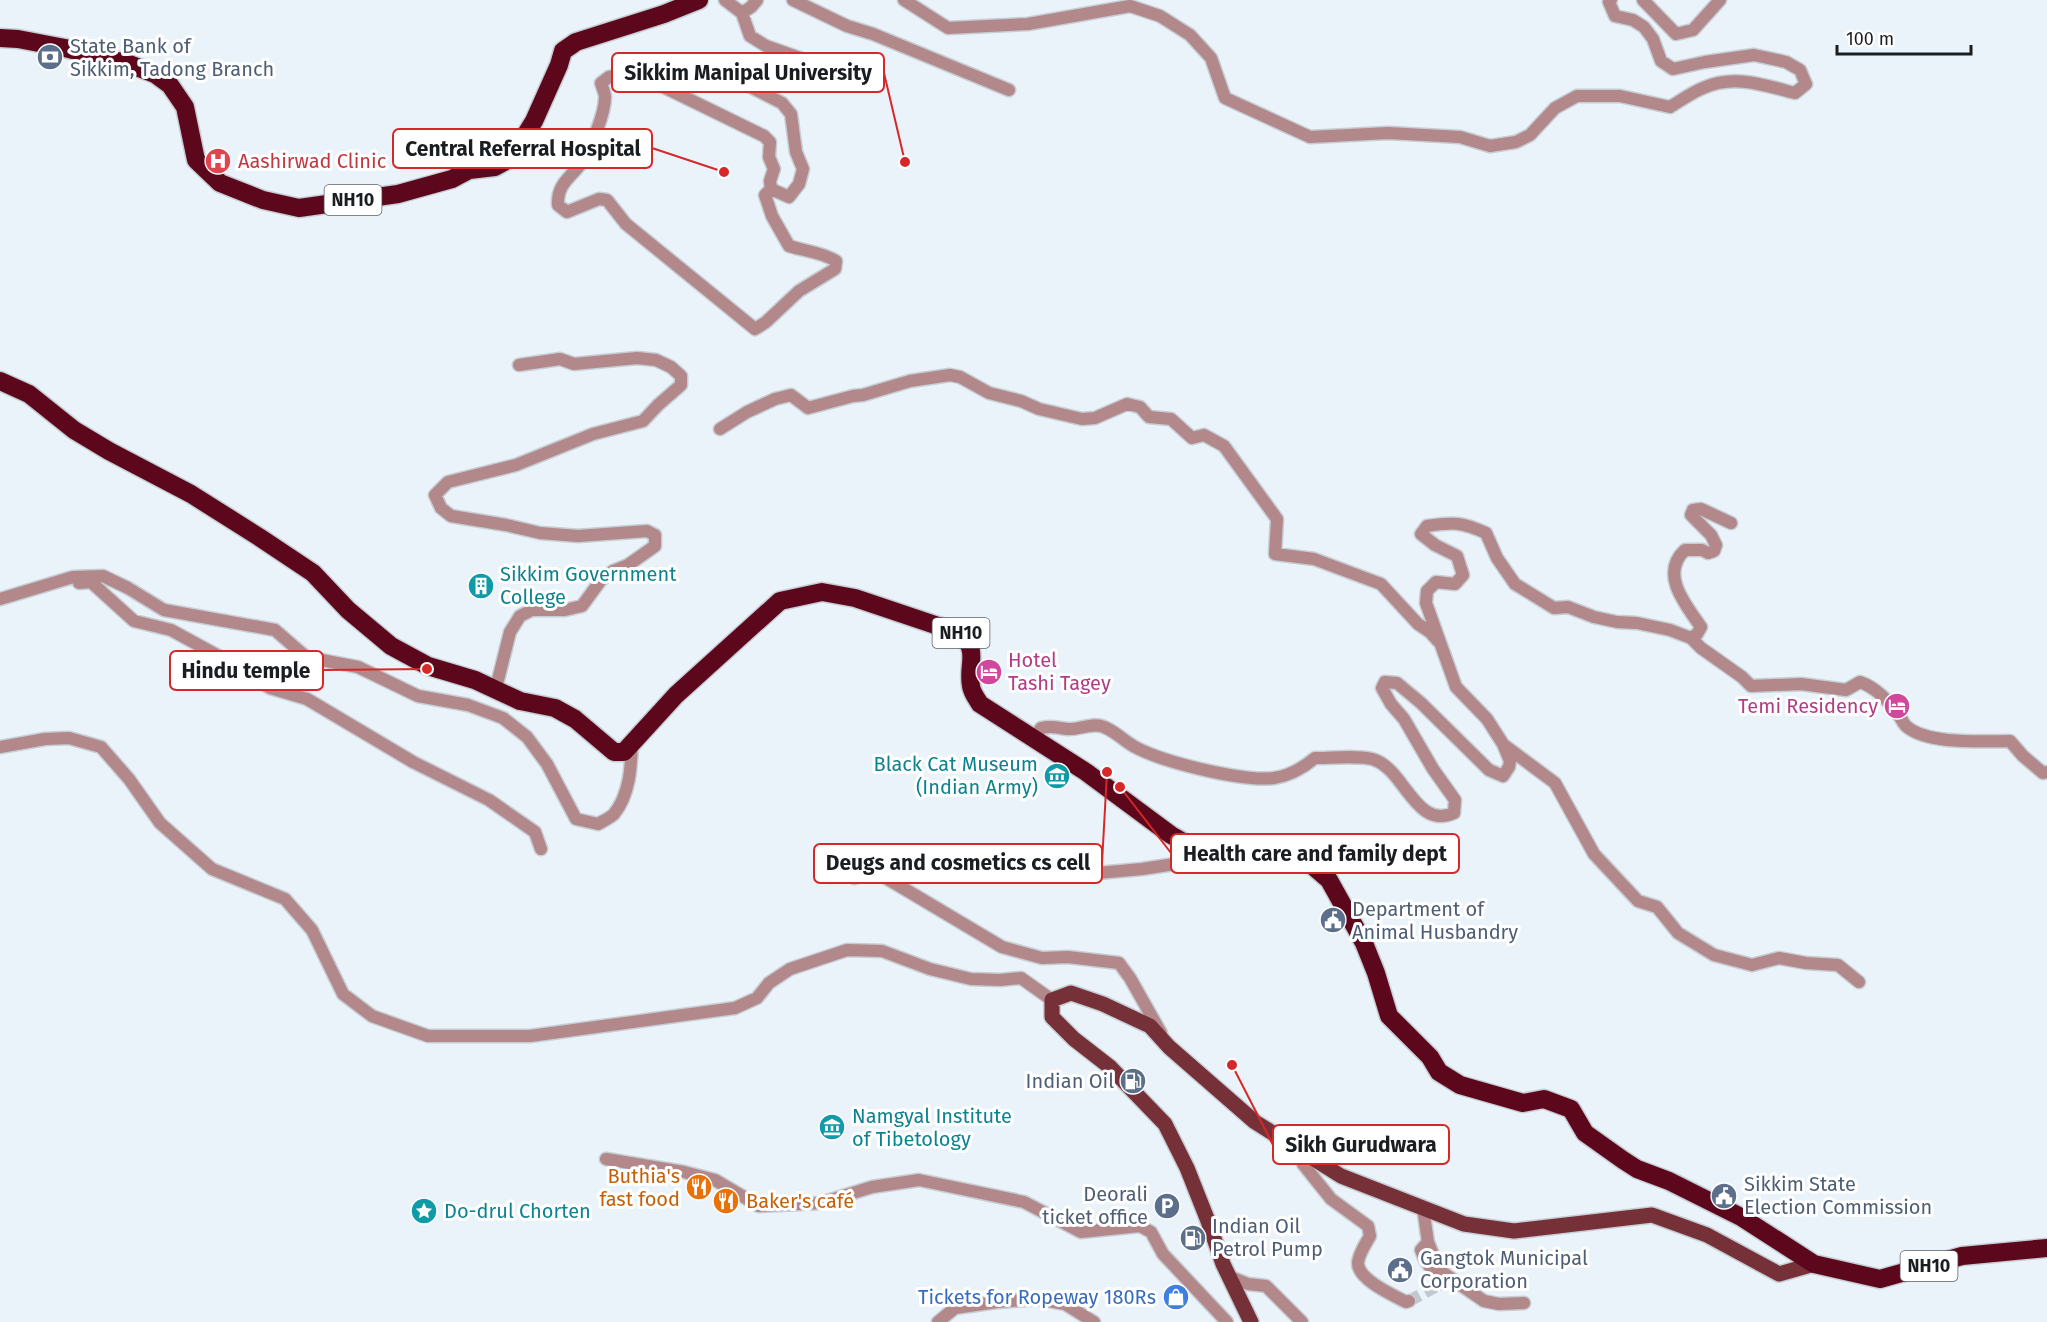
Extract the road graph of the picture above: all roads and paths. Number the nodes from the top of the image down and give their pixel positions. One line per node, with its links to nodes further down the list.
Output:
1 (699, 0): 10 (highway, NH10)
2 (725, 0): 9 (street)
3 (757, 0): 9 (street)
4 (794, 0): 11 (street)
5 (904, 0): 6 (street)
6 (1611, 0)
7 (1643, 0): 8 (street)
8 (1720, 0)
9 (742, 13): 12 (street)
10 (0, 38)
11 (1009, 90)
12 (771, 189): 12 (street)
13 (519, 365): 21 (street)
14 (0, 381): 21 (highway)
15 (720, 429): 20 (street)
16 (1731, 523): 19 (street)
17 (36, 587): 18 (street); 23 (street); 27 (street)
18 (0, 598)
19 (1691, 638): 20 (street); 26 (street)
20 (1440, 644): 24 (street)
21 (496, 688): 23 (highway)
22 (1035, 738): 23 (highway, NH10); 24 (street); 28 (highway, NH10)
23 (632, 743)
24 (1503, 744): 31 (street)
25 (0, 747): 32 (street)
26 (2047, 772)
27 (541, 849)
28 (1221, 852): 29 (street); 39 (highway, NH10)
29 (1080, 861)
30 (855, 878): 33 (street)
31 (1859, 982)
32 (1052, 1000): 33 (main road); 40 (main road)
33 (1169, 1047): 34 (main road)
34 (1298, 1149): 36 (main road); 42 (street)
35 (606, 1159): 46 (street)
36 (1423, 1208): 37 (street); 39 (main road)
37 (1428, 1242): 41 (street); 43 (street)
38 (2047, 1248): 39 (highway, NH10)
39 (1814, 1264)
40 (1228, 1276): 47 (main road); 48 (street)
41 (1442, 1283)
42 (1409, 1300)
43 (1524, 1303)
44 (938, 1322): 45 (street)
45 (1094, 1322)
46 (1227, 1322)
47 (1251, 1322)
48 (1302, 1322)

